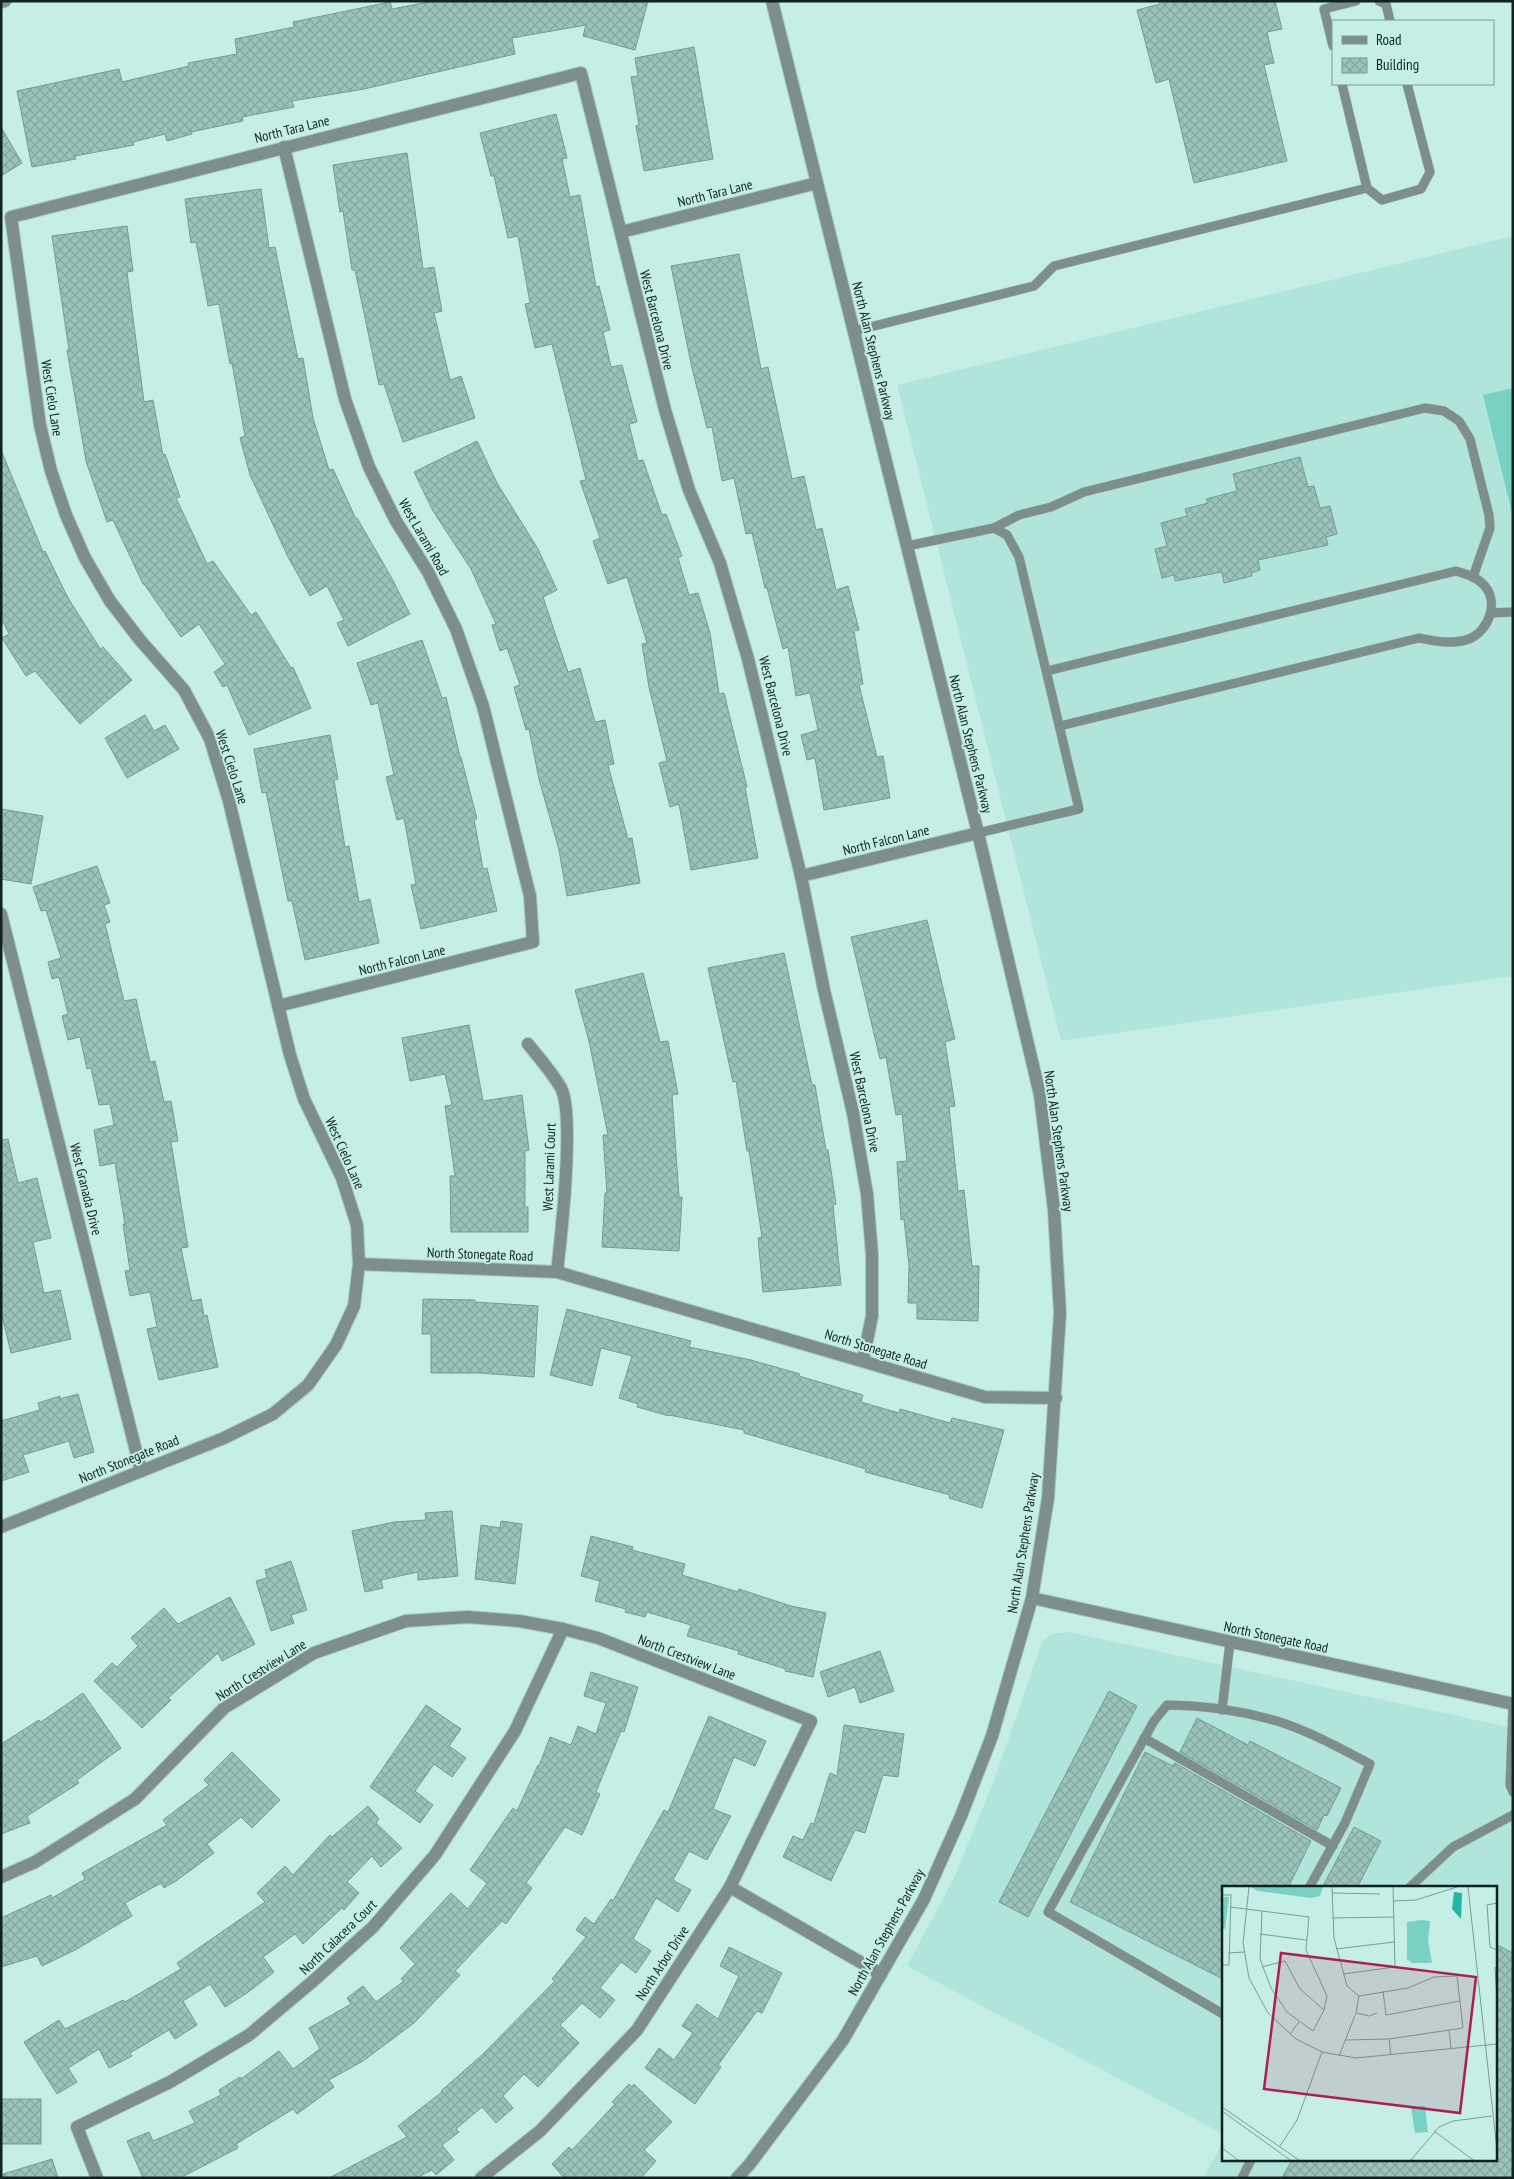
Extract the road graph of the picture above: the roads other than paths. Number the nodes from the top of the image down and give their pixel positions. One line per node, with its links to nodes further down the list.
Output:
1 (5, 1): 5 (street)
2 (772, 1): 12 (street, North Alan Stephens Parkway)
3 (1356, 1): 7 (lane)
4 (1379, 1): 6 (lane)
5 (1, 2)
6 (1390, 20)
7 (1332, 42)
8 (581, 73): 11 (street, North Tara Lane); 15 (street, West Barcelona Drive)
9 (1342, 85): 13 (lane)
10 (1407, 85): 13 (lane)
11 (284, 147): 14 (street, North Tara Lane); 27 (street, West Larami Road)
12 (817, 183): 15 (street, North Tara Lane); 16 (street, North Alan Stephens Parkway)
13 (1367, 188): 16 (lane)
14 (11, 217): 28 (street, West Cielo Lane)
15 (620, 232): 25 (street, West Barcelona Drive)
16 (854, 331): 18 (street, North Alan Stephens Parkway)
17 (994, 528): 18 (lane); 19 (lane); 22 (lane)
18 (906, 546): 24 (street, North Alan Stephens Parkway)
19 (1473, 576): 21 (lane); 22 (lane)
20 (1513, 612): 21 (lane)
21 (1491, 613): 23 (lane)
22 (1047, 671): 23 (lane)
23 (1060, 726): 24 (lane)
24 (978, 833): 25 (street, North Falcon Lane); 33 (street, North Alan Stephens Parkway)
25 (801, 876): 32 (street, West Barcelona Drive)
26 (1, 914): 34 (street, West Granada Drive)
27 (533, 942): 28 (street, North Falcon Lane)
28 (278, 1006): 30 (street, West Cielo Lane)
29 (528, 1044): 31 (street, West Larami Court)
30 (359, 1264): 31 (street, North Stonegate Road); 34 (street, North Stonegate Road)
31 (557, 1272): 32 (street, North Stonegate Road)
32 (863, 1360): 33 (street, North Stonegate Road)
33 (1056, 1398): 36 (street, North Alan Stephens Parkway)
34 (141, 1471): 35 (street, North Stonegate Road)
35 (1, 1527)
36 (1032, 1598): 38 (street, North Stonegate Road); 50 (street, North Alan Stephens Parkway)
37 (563, 1629): 41 (street, North Crestview Lane); 46 (street, North Crestview Lane); 53 (street, North Calacera Court)
38 (1230, 1642): 39 (street, North Stonegate Road); 40 (lane)
39 (1513, 1705): 43 (lane)
40 (1222, 1710): 42 (lane); 45 (lane)
41 (811, 1721): 49 (street, North Arbor Drive)
42 (1144, 1738): 45 (lane); 51 (lane)
43 (1513, 1792)
44 (1513, 1815): 48 (lane)
45 (1333, 1846): 47 (lane)
46 (1, 1877)
47 (1310, 1886)
48 (1411, 1886)
49 (730, 1887): 50 (street); 54 (street, North Arbor Drive)
50 (881, 1974): 55 (street, North Alan Stephens Parkway)
51 (1222, 2013)
52 (1251, 2162): 56 (lane)
53 (97, 2178)
54 (482, 2178)
55 (737, 2178)
56 (1242, 2178)

